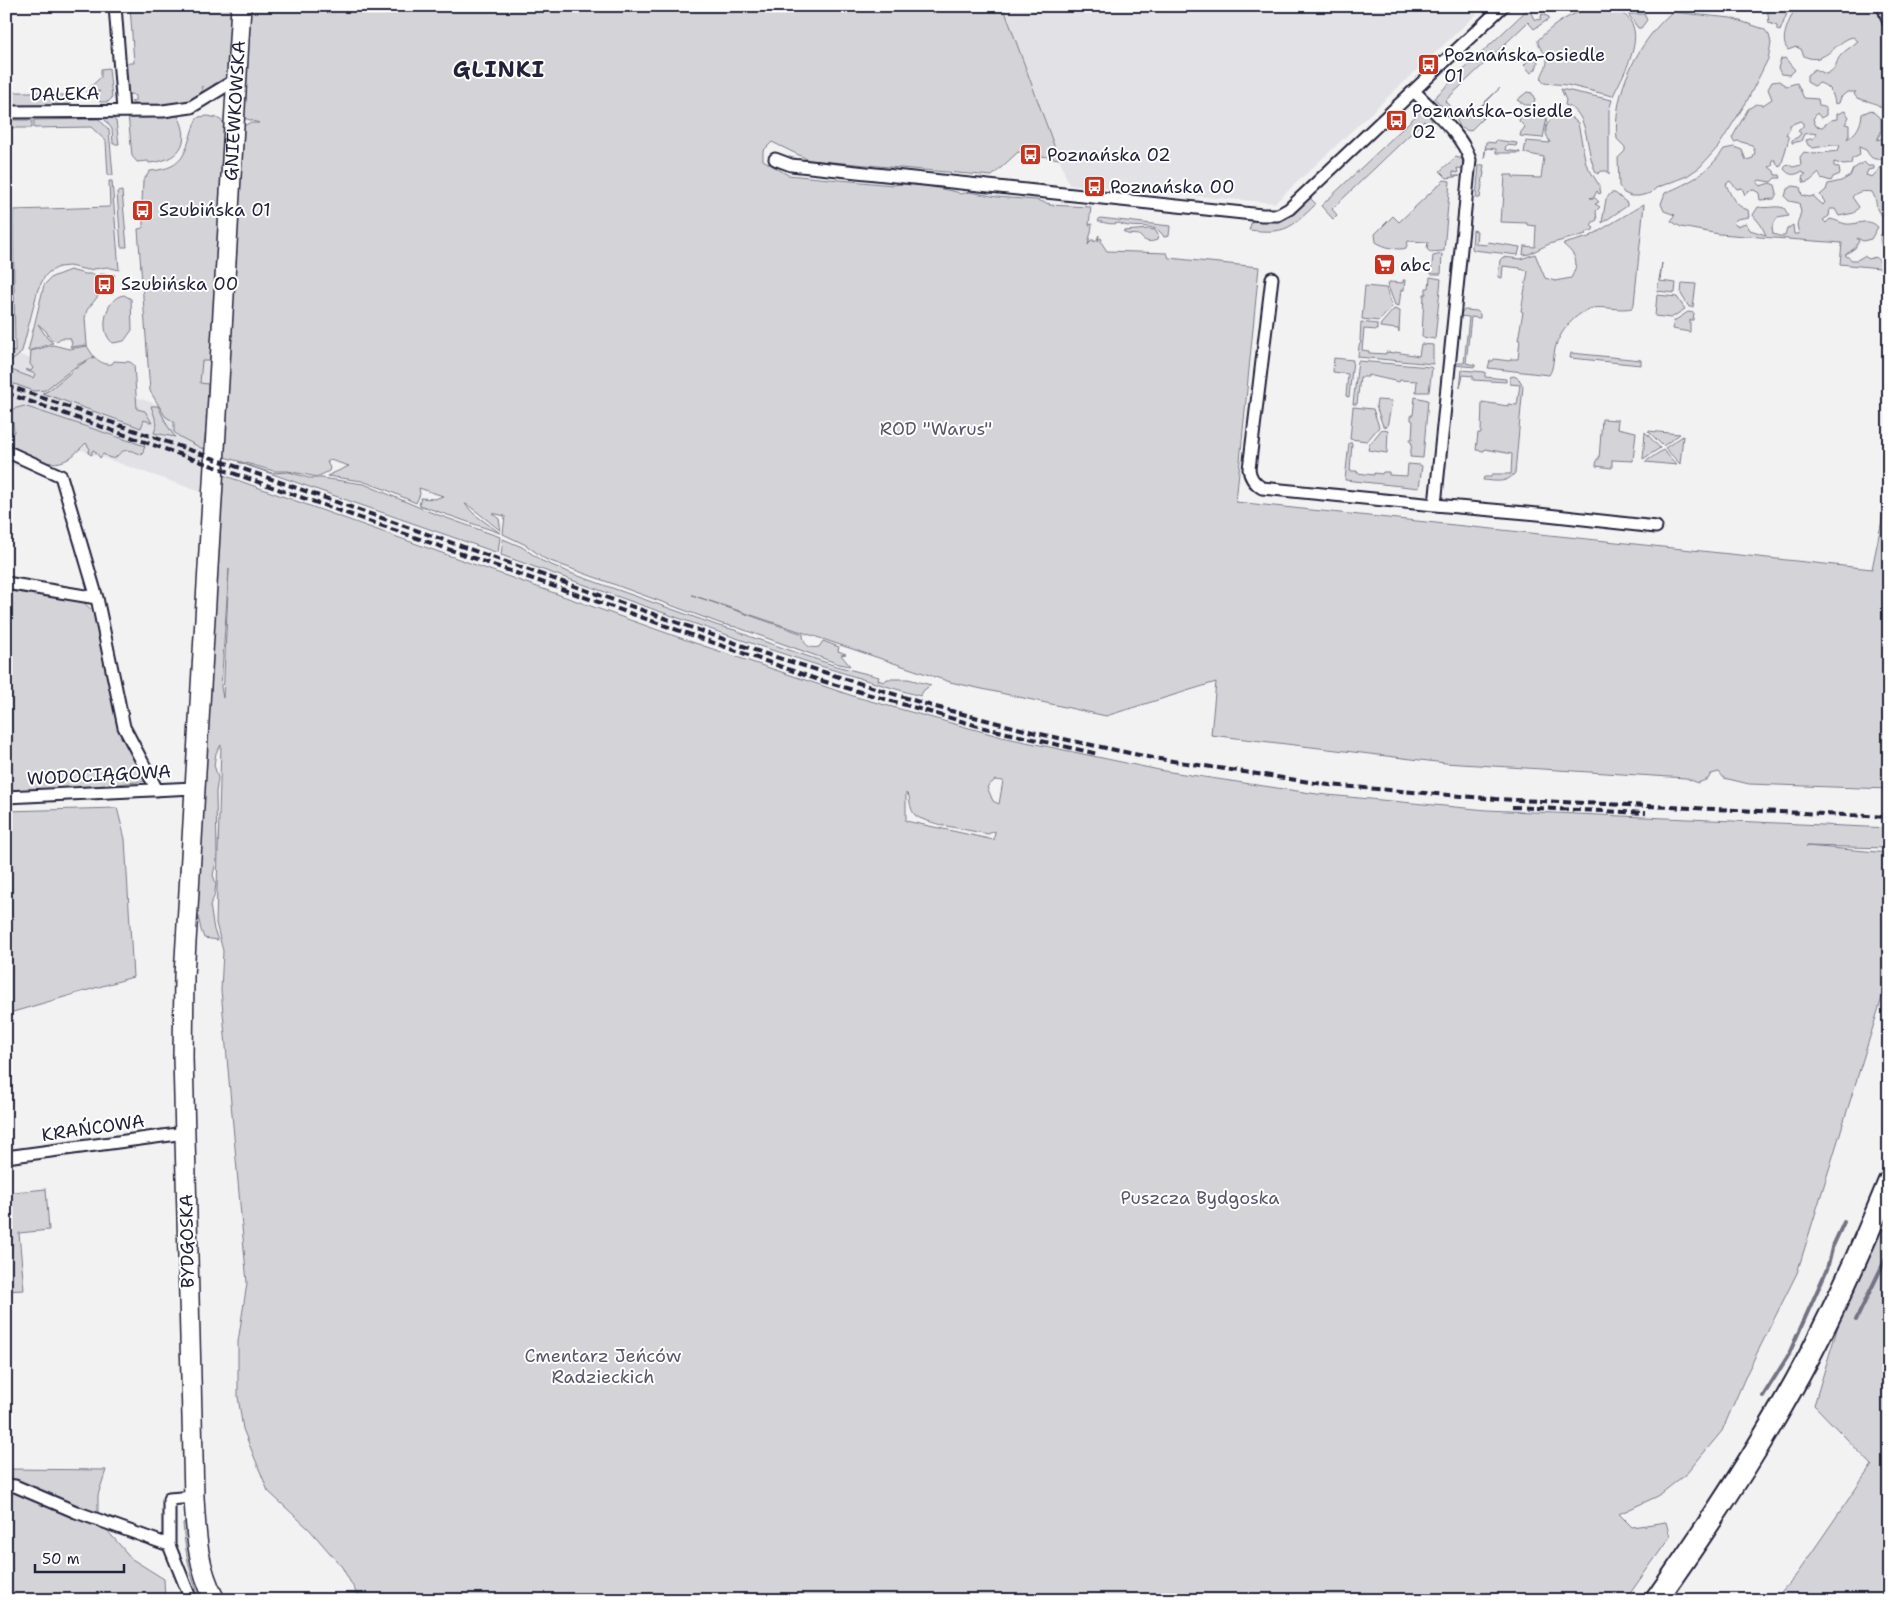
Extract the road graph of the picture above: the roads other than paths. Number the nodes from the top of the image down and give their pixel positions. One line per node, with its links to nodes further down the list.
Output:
1 (115, 6): 8 (street)
2 (241, 6): 6 (main road, GNIEWKOWSKA)
3 (1502, 6): 7 (street)
4 (1883, 6): 5 (street)
5 (1889, 23)
6 (237, 79): 8 (street, DALEKA); 17 (main road, GNIEWKOWSKA)
7 (1414, 91): 10 (street); 13 (street)
8 (123, 110): 9 (street, DALEKA)
9 (6, 112)
10 (775, 159)
11 (1272, 278): 13 (street)
12 (6, 452): 16 (street)
13 (1435, 505): 14 (street)
14 (1656, 527)
15 (6, 583): 16 (street)
16 (97, 598): 18 (street)
17 (194, 788): 18 (street, WODOCIĄGOWA); 20 (main road, BYDGOSKA)
18 (157, 790): 19 (street, WODOCIĄGOWA)
19 (6, 797)
20 (185, 1133): 21 (street, KRAŃCOWA); 24 (main road, BYDGOSKA)
21 (6, 1157)
22 (1889, 1182): 28 (highway)
23 (6, 1484): 25 (street)
24 (194, 1497): 25 (street); 27 (main road, BYDGOSKA)
25 (169, 1545): 26 (street)
26 (192, 1600)
27 (215, 1600)
28 (1656, 1600)

